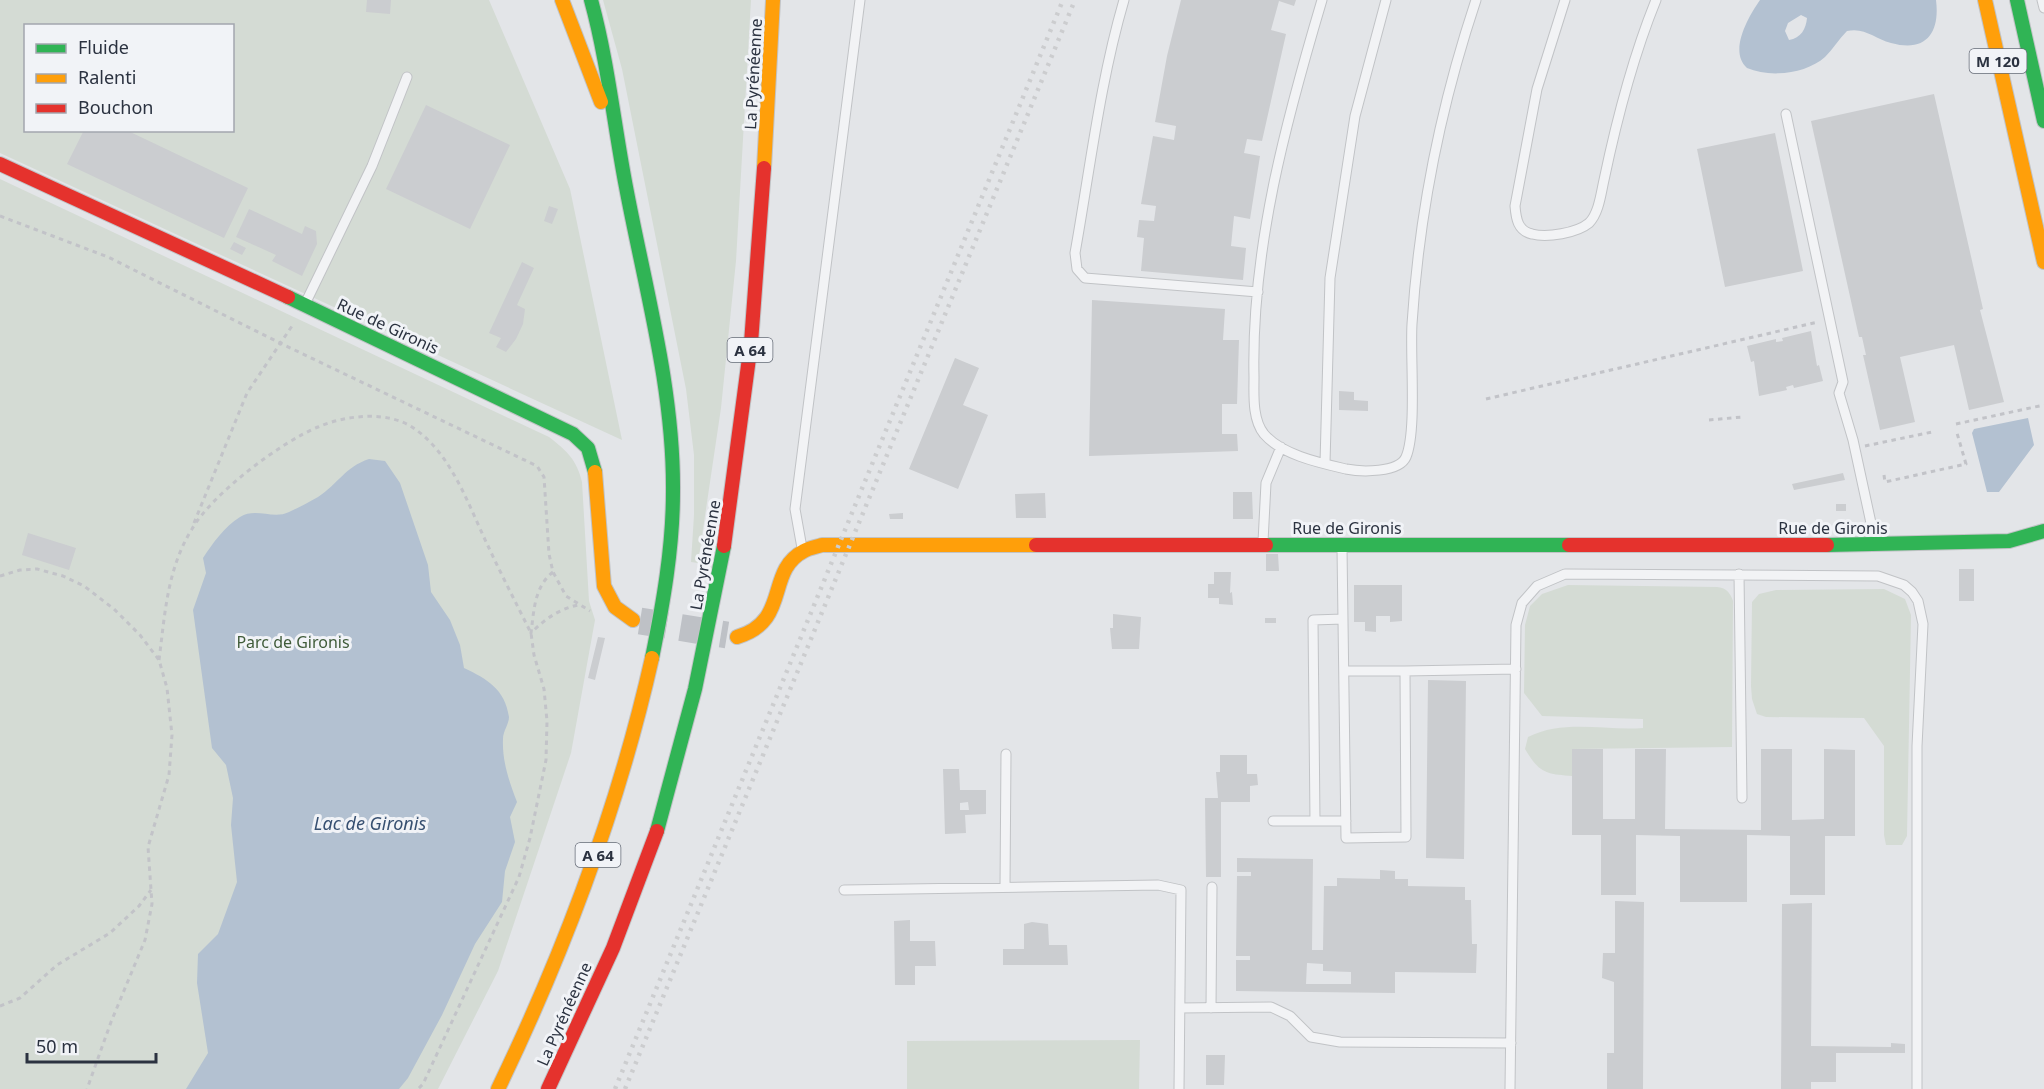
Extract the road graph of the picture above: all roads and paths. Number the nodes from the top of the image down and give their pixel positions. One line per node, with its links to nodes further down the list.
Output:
1 (562, 0): 18 (main road)
2 (591, 0): 18 (main road)
3 (773, 0): 74 (main road, La Pyrénéenne / A 64)
4 (860, 0): 44 (lane)
5 (1124, 0): 22 (lane)
6 (1322, 0): 22 (lane)
7 (1386, 0): 35 (lane)
8 (1476, 0): 35 (lane)
9 (1565, 0): 10 (lane)
10 (1656, 0)
11 (1984, 0): 21 (main road, M 120)
12 (2017, 0): 17 (main road, M 120)
13 (2042, 0): 14 (lane)
14 (2044, 8)
15 (407, 77): 23 (lane)
16 (1786, 114): 24 (lane)
17 (2044, 121)
18 (614, 132): 73 (main road, La Pyrénéenne / A 64)
19 (0, 164): 23 (main road, Rue de Gironis)
20 (0, 216): 25 (path)
21 (2044, 262)
22 (1258, 292): 33 (lane)
23 (305, 305): 25 (path); 50 (main road, Rue de Gironis)
24 (1830, 320): 26 (path); 34 (lane)
25 (282, 344): 38 (path); 45 (path)
26 (1486, 399)
27 (2044, 405): 30 (path)
28 (1742, 417): 29 (path)
29 (1709, 420)
30 (1956, 424)
31 (1932, 432): 34 (path)
32 (1957, 433): 36 (path)
33 (1281, 447): 35 (lane); 41 (lane)
34 (1856, 452): 37 (lane)
35 (1325, 463)
36 (1884, 476)
37 (1871, 523)
38 (192, 527): 52 (path); 54 (path)
39 (2044, 531): 40 (main road, Rue de Gironis)
40 (2009, 541): 42 (main road, Rue de Gironis); 43 (main road, Rue de Gironis)
41 (1263, 544): 42 (main road, Rue de Gironis); 44 (main road, Rue de Gironis)
42 (1342, 544): 51 (lane)
43 (2042, 547)
44 (803, 549): 53 (main road)
45 (553, 572): 48 (path); 52 (path)
46 (1739, 574): 55 (lane); 59 (lane); 77 (lane)
47 (0, 576): 54 (path)
48 (578, 605): 49 (path); 52 (path)
49 (587, 609)
50 (633, 620)
51 (1343, 620): 56 (lane); 61 (lane)
52 (531, 633): 72 (path)
53 (737, 637)
54 (159, 660): 65 (path)
55 (1516, 669): 57 (lane); 70 (lane)
56 (1345, 671): 57 (lane); 62 (lane)
57 (1406, 671): 62 (lane)
58 (1005, 754): 63 (lane)
59 (1742, 798)
60 (1273, 821): 61 (lane)
61 (1315, 821): 62 (lane)
62 (1346, 821)
63 (1005, 887): 66 (lane); 68 (lane)
64 (1212, 887): 69 (lane)
65 (152, 890): 67 (path); 71 (path)
66 (844, 890)
67 (0, 1006)
68 (1180, 1008): 69 (lane); 75 (lane)
69 (1210, 1008): 70 (lane)
70 (1511, 1043): 76 (lane)
71 (87, 1089)
72 (418, 1089)
73 (498, 1089)
74 (548, 1089)
75 (1179, 1089)
76 (1510, 1089)
77 (1917, 1089)

